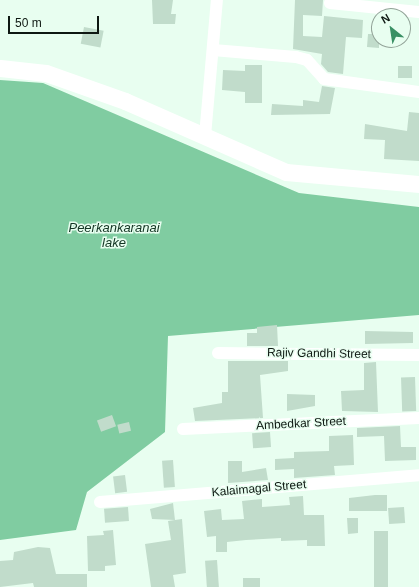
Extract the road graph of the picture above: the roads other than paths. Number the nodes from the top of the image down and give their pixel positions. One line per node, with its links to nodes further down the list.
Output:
1 (217, 0): 4 (street)
2 (330, 3): 3 (street)
3 (419, 12)
4 (213, 50): 6 (street); 7 (street)
5 (0, 68): 7 (street)
6 (419, 92)
7 (205, 136): 8 (street)
8 (419, 184)
9 (218, 353): 10 (street, Rajiv Gandhi Street)
10 (419, 355)
11 (419, 418): 12 (street, Ambedkar Street)
12 (183, 429)
13 (419, 475): 14 (street, Kalaimagal Street)
14 (100, 502)

